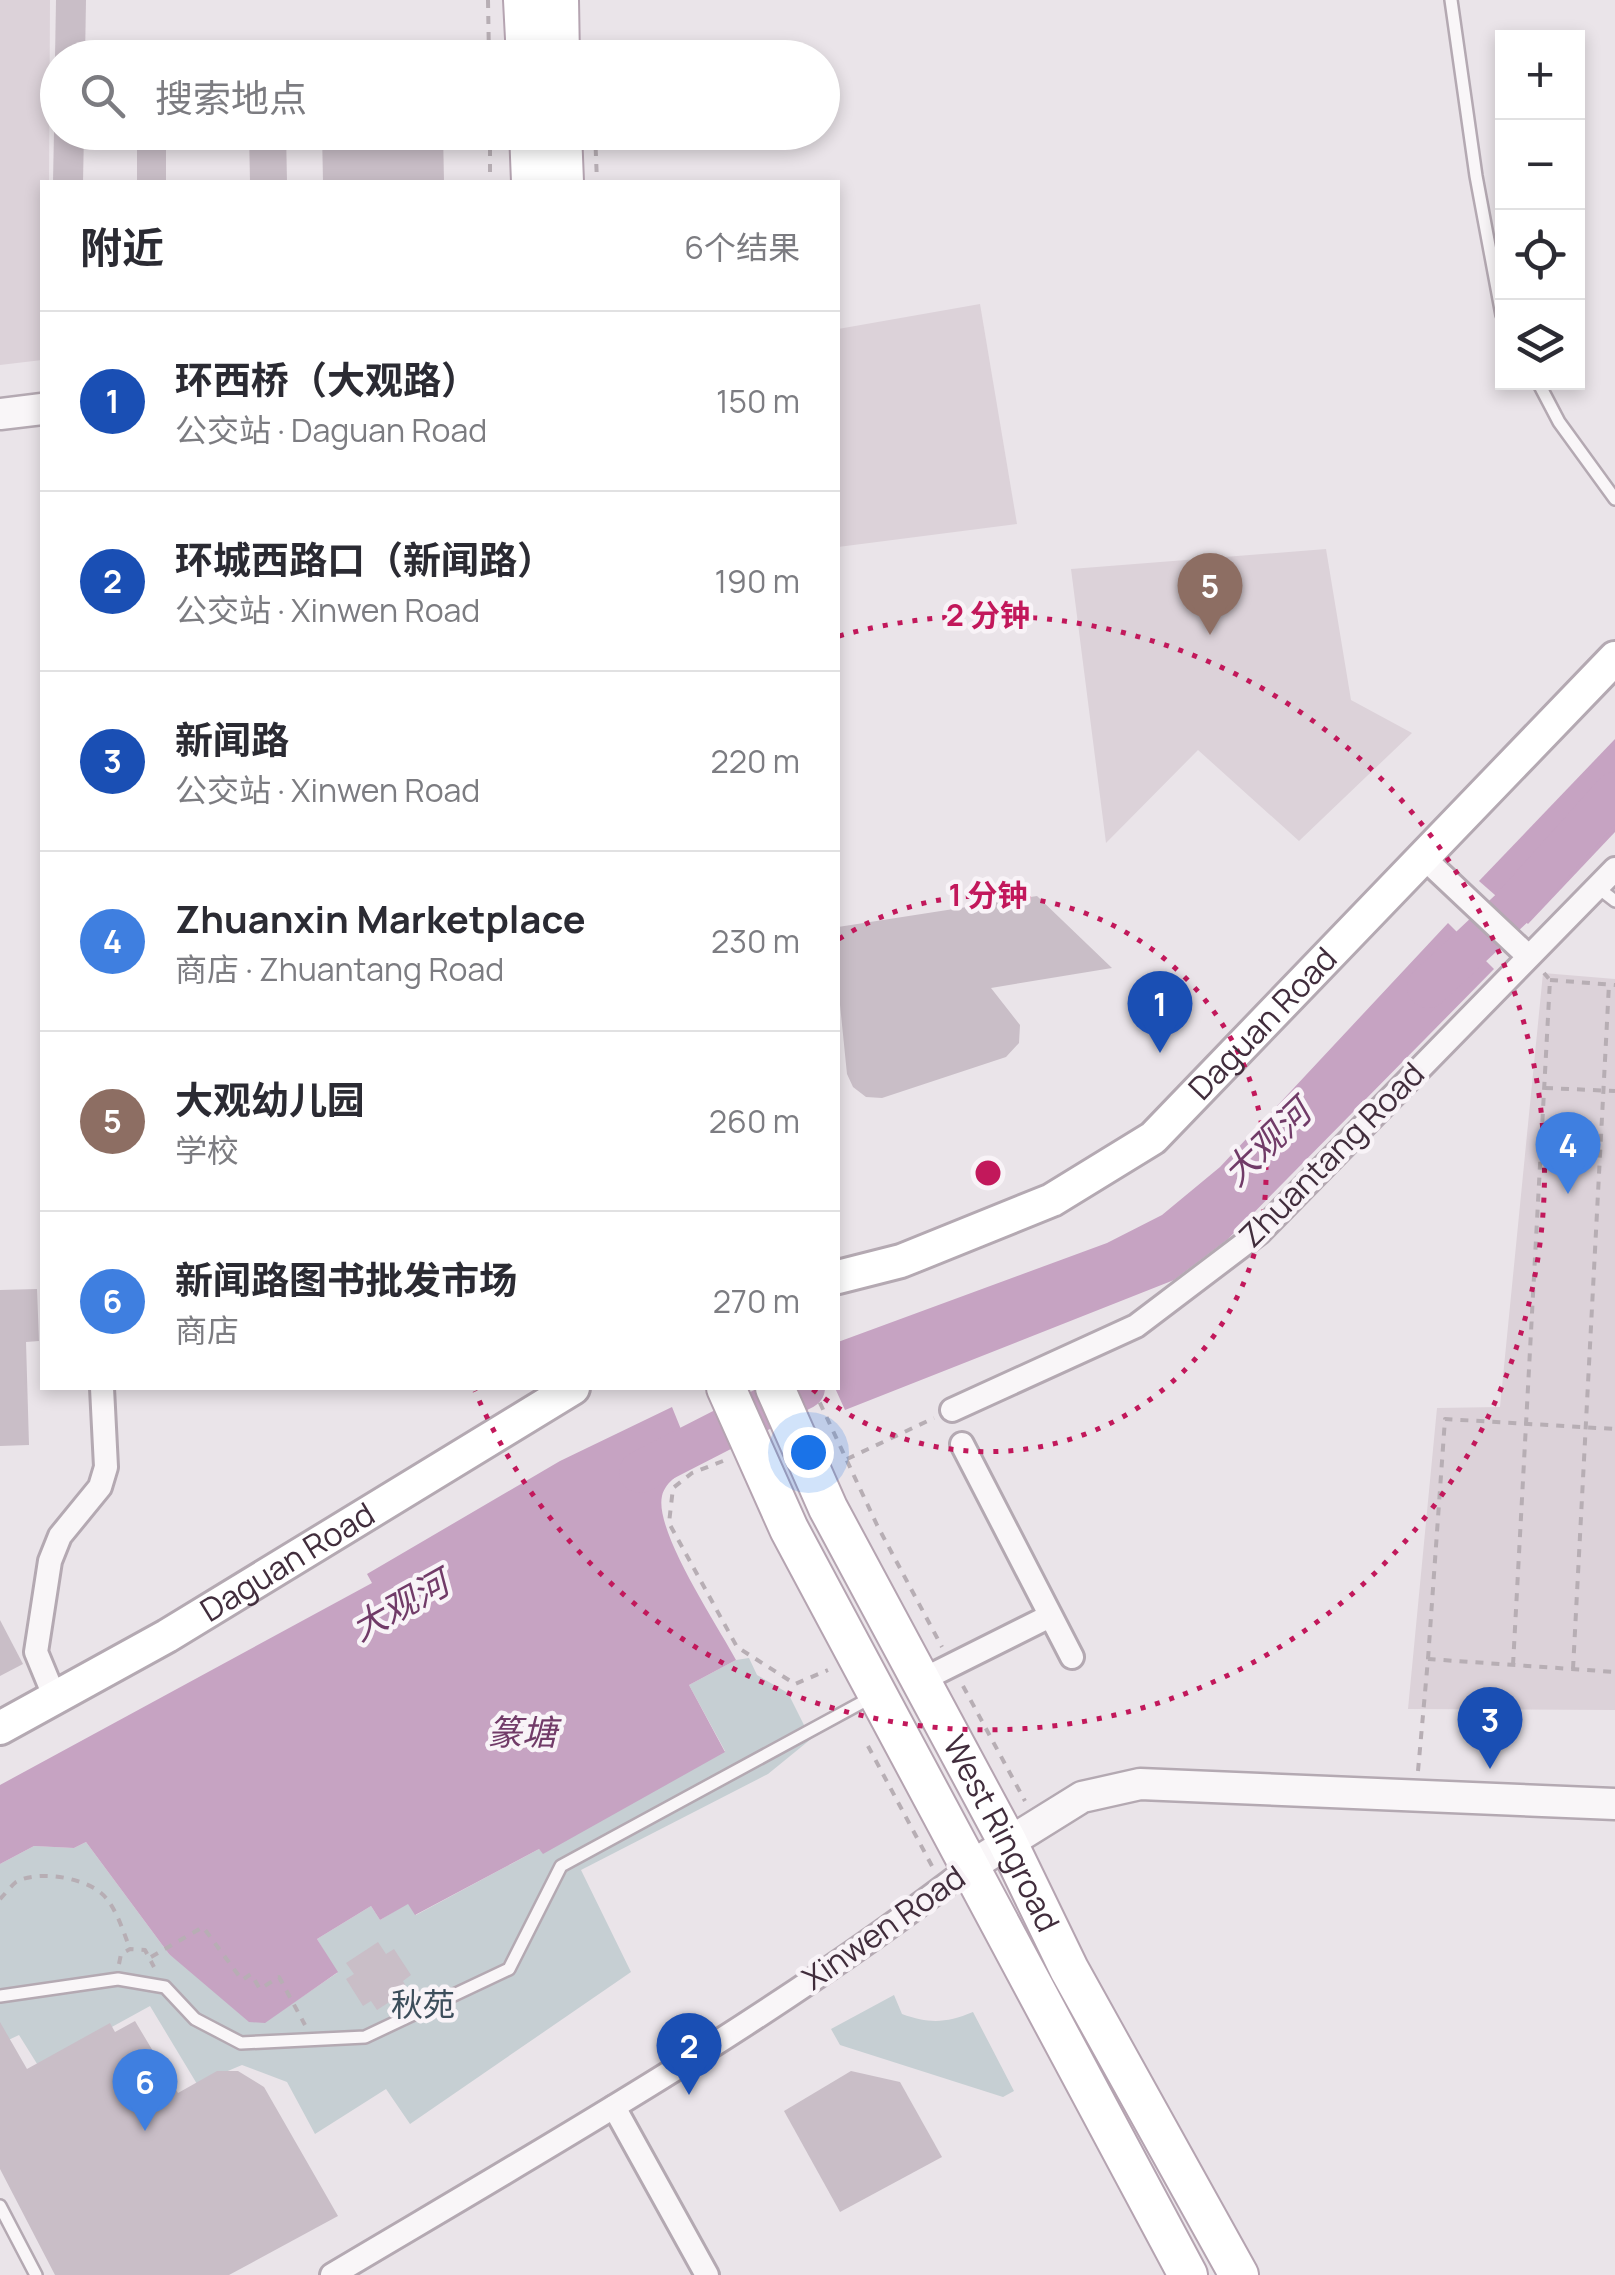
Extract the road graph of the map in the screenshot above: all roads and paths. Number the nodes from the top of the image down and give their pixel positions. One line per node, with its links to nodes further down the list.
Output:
1 (488, 0): 5 (path)
2 (523, 0): 6 (main road)
3 (559, 0): 7 (main road)
4 (1451, 0): 16 (lane)
5 (488, 40)
6 (525, 40)
7 (560, 40)
8 (490, 150): 12 (path)
9 (530, 150): 13 (main road)
10 (563, 150): 14 (main road)
11 (596, 150): 15 (path)
12 (490, 180)
13 (531, 180)
14 (564, 180)
15 (597, 180)
16 (1499, 300)
17 (1542, 390): 20 (lane)
18 (40, 409): 19 (street)
19 (0, 414)
20 (1615, 499)
21 (1615, 658): 22 (main road, Daguan Road)
22 (1424, 858): 25 (street); 31 (main road, Daguan Road)
23 (1615, 869): 24 (street, Zhuantang Road)
24 (1606, 894): 25 (street, Zhuantang Road)
25 (1528, 956): 26 (path); 37 (street, Zhuantang Road)
26 (1550, 980): 27 (path); 28 (path)
27 (1612, 984): 29 (path)
28 (1544, 1088): 29 (path); 39 (path)
29 (1603, 1090): 30 (path); 40 (path)
30 (1615, 1091)
31 (840, 1277)
32 (102, 1390): 54 (street)
33 (570, 1390): 54 (main road, Daguan Road)
34 (726, 1390): 43 (main road, West Ringroad)
35 (777, 1390): 38 (main road, West Ringroad)
36 (813, 1390): 38 (path)
37 (952, 1410): 44 (path)
38 (809, 1425): 44 (path); 52 (main road, West Ringroad)
39 (1529, 1425): 40 (path); 47 (path); 48 (path)
40 (1586, 1428): 41 (path); 50 (path)
41 (1615, 1429)
42 (962, 1444): 45 (street)
43 (737, 1455): 49 (path); 53 (main road, West Ringroad)
44 (846, 1460): 52 (path)
45 (1050, 1616): 46 (street); 52 (street)
46 (1072, 1657)
47 (1428, 1660): 48 (path); 56 (path)
48 (1514, 1665): 50 (path)
49 (828, 1670)
50 (1574, 1670): 51 (path)
51 (1615, 1672)
52 (936, 1673): 58 (main road, West Ringroad); 58 (path)
53 (878, 1694): 59 (main road, West Ringroad); 64 (lane)
54 (55, 1698): 55 (main road, Daguan Road)
55 (0, 1728)
56 (1416, 1796): 57 (street, Xinwen Road); 58 (street, Xinwen Road)
57 (1615, 1804)
58 (1022, 1832): 59 (street, Xinwen Road); 73 (main road, West Ringroad)
59 (971, 1866): 67 (street, Xinwen Road); 72 (main road, West Ringroad)
60 (0, 1899): 61 (path)
61 (130, 1948): 62 (path); 63 (path)
62 (151, 1957): 64 (path); 66 (path)
63 (118, 1979): 64 (lane); 65 (lane)
64 (154, 1984)
65 (0, 1996)
66 (294, 2002)
67 (614, 2107): 70 (street, Xinwen Road); 71 (street)
68 (0, 2206): 69 (lane)
69 (36, 2275)
70 (332, 2275)
71 (707, 2275)
72 (1188, 2275)
73 (1238, 2275)

